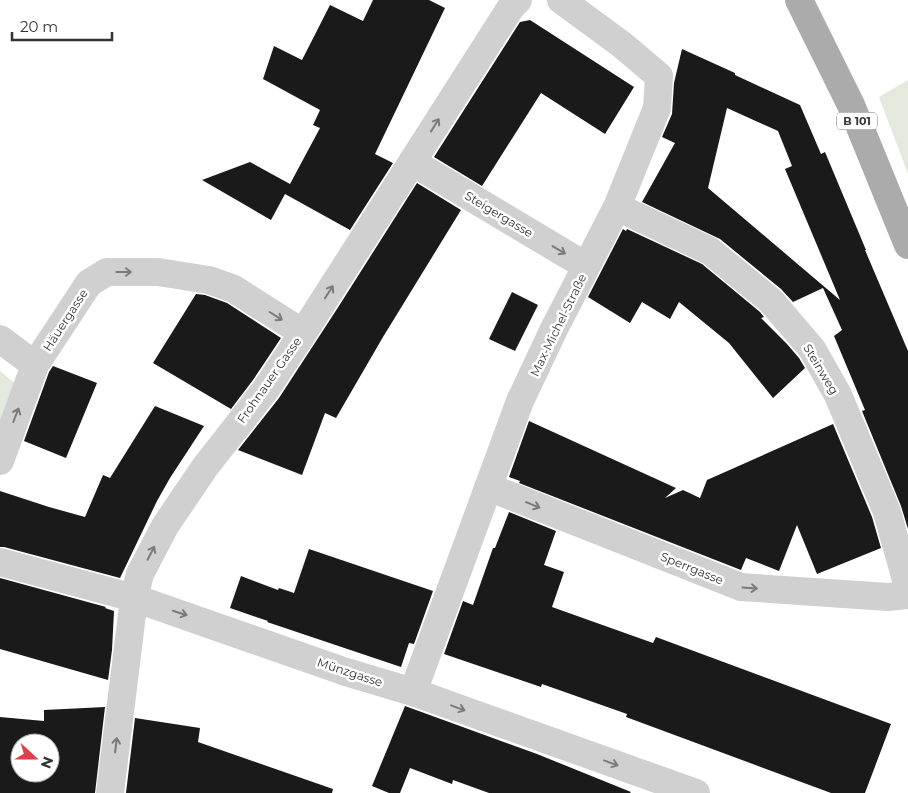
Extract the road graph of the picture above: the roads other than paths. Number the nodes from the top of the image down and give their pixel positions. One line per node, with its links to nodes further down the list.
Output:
1 (518, 0): 4 (street, Frohnauer Gasse, one-way to 1)
2 (561, 0): 5 (street, Max-Michel-Straße)
3 (799, 0): 6 (main road, B 101)
4 (412, 162): 7 (street, Steigergasse, one-way to 7); 8 (street, Frohnauer Gasse, one-way to 4)
5 (617, 207): 7 (street, Max-Michel-Straße); 14 (street, Steinweg)
6 (908, 245)
7 (586, 266): 12 (street, Max-Michel-Straße)
8 (303, 333): 10 (street, Häuergasse, one-way to 8); 16 (street, Frohnauer Gasse, one-way to 8)
9 (0, 339): 10 (street)
10 (35, 365): 11 (street, Häuergasse, one-way to 10)
11 (0, 461)
12 (488, 487): 15 (street, Sperrgasse, one-way to 15); 17 (street, Max-Michel-Straße)
13 (0, 562): 16 (street, Münzgasse)
14 (908, 588)
15 (908, 595)
16 (134, 598): 17 (street, Münzgasse, one-way to 17); 18 (street, Frohnauer Gasse, one-way to 16)
17 (412, 692): 19 (street, Münzgasse, one-way to 19)
18 (110, 793)
19 (696, 793)

